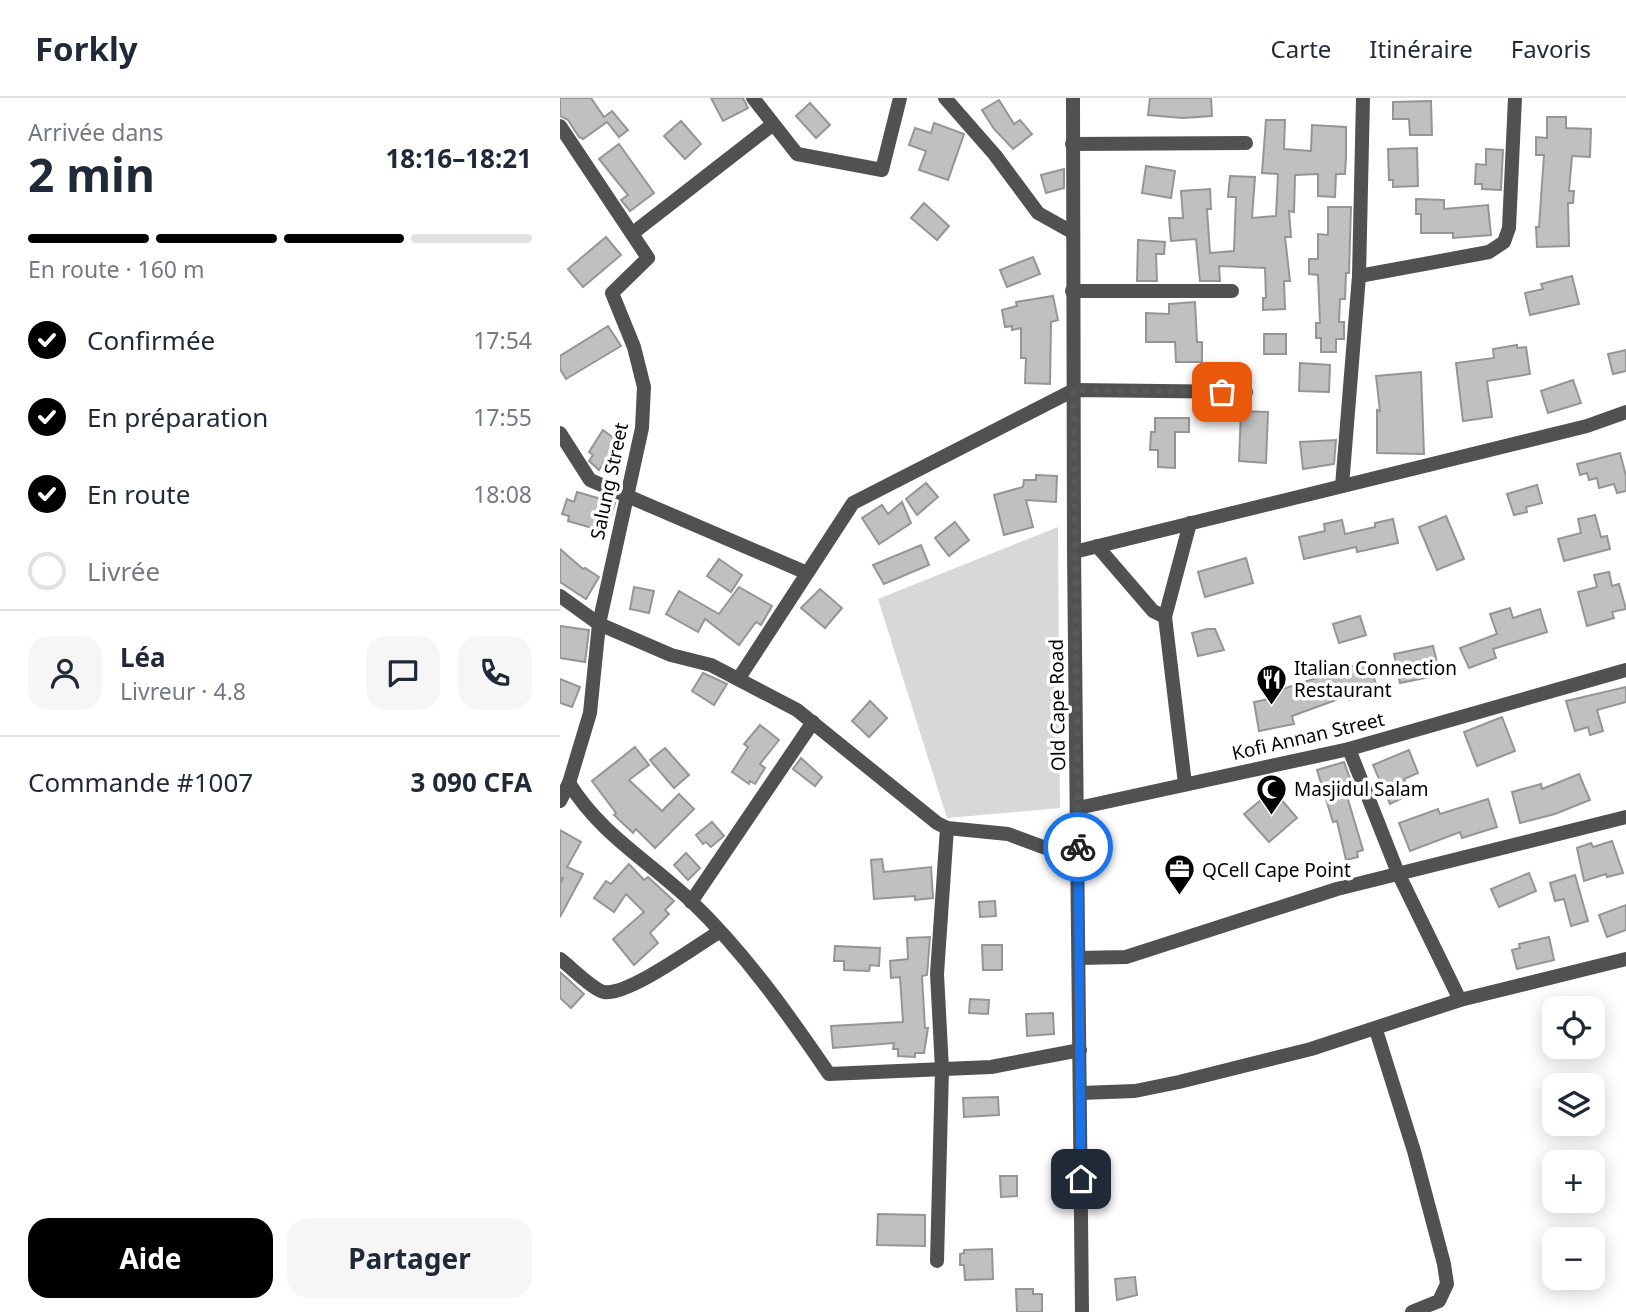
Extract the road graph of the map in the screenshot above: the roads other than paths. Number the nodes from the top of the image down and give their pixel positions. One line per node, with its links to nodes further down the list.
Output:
1 (753, 98): 7 (street)
2 (900, 98): 7 (street)
3 (945, 98): 11 (street)
4 (1073, 98): 10 (street, Old Cape Road)
5 (1363, 98): 13 (street)
6 (1515, 98): 13 (street)
7 (772, 125): 12 (street)
8 (560, 126): 12 (street, Salung Street)
9 (1246, 143): 10 (street)
10 (1072, 144): 11 (street, Old Cape Road)
11 (1072, 232): 14 (street, Old Cape Road)
12 (633, 233): 21 (street, Salung Street)
13 (1359, 276): 20 (street)
14 (1072, 291): 15 (street); 16 (street, Old Cape Road)
15 (1232, 291)
16 (1074, 390): 17 (street); 24 (street, Old Cape Road); 25 (street)
17 (1246, 392)
18 (1626, 412): 20 (street)
19 (560, 433): 21 (street)
20 (1342, 486): 22 (street)
21 (625, 496): 25 (street); 28 (street, Salung Street)
22 (1190, 523): 23 (street); 27 (street)
23 (1097, 546): 24 (street); 27 (street)
24 (1074, 552): 36 (street, Old Cape Road)
25 (807, 573): 30 (street)
26 (560, 596): 28 (street)
27 (1165, 617): 34 (street)
28 (599, 624): 30 (street); 33 (street, Salung Street)
29 (1626, 670): 32 (street, Kofi Annan Street)
30 (739, 678): 31 (street)
31 (813, 722): 38 (street); 41 (street)
32 (1349, 749): 34 (street, Kofi Annan Street); 40 (street)
33 (569, 783): 35 (street, Salung Street); 41 (street)
34 (1185, 784): 36 (street, Kofi Annan Street)
35 (560, 801)
36 (1078, 808): 39 (street, Old Cape Road)
37 (1626, 817): 40 (street)
38 (947, 828): 39 (street); 49 (street)
39 (1078, 860): 43 (street, Old Cape Road)
40 (1398, 873): 43 (street); 46 (street)
41 (691, 902): 42 (street)
42 (719, 932): 44 (street); 49 (street)
43 (1079, 958): 48 (street, Old Cape Road)
44 (560, 959)
45 (1626, 959): 46 (street)
46 (1460, 1000): 47 (street)
47 (1376, 1030): 50 (street); 53 (street)
48 (1080, 1050): 49 (street); 50 (street, Old Cape Road)
49 (942, 1069): 51 (street)
50 (1080, 1093): 52 (street, Old Cape Road)
51 (937, 1261)
52 (1082, 1312)
53 (1412, 1312)

